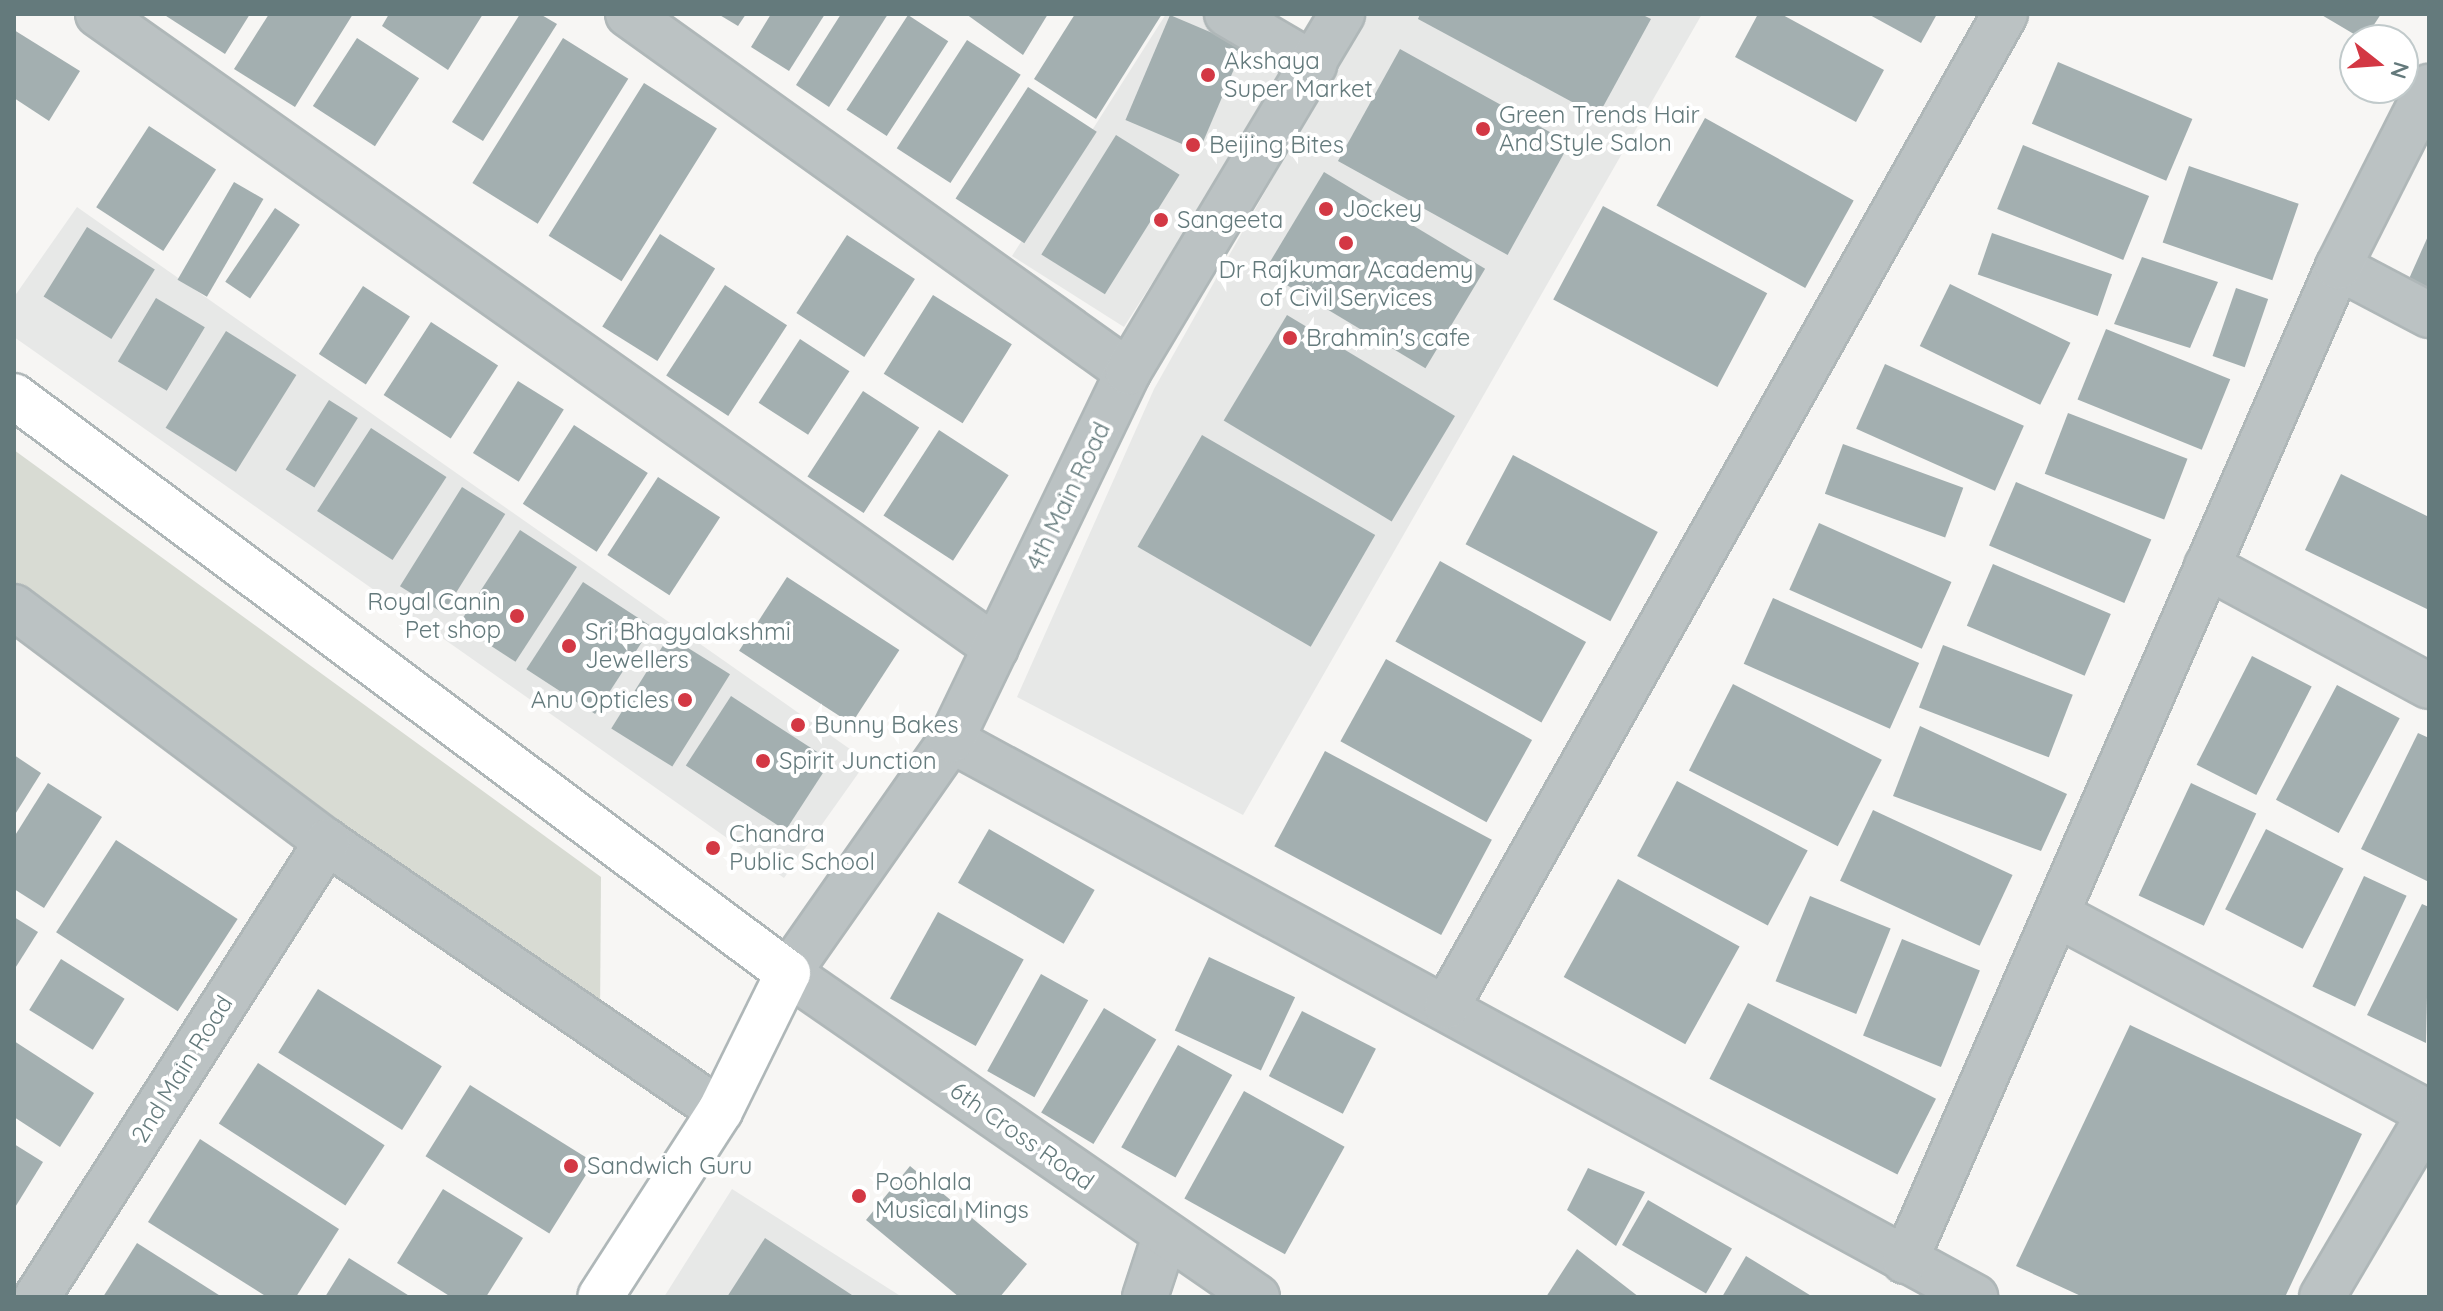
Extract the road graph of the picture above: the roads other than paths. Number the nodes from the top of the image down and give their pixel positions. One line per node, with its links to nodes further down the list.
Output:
1 (98, 14): 14 (street)
2 (628, 14): 10 (street)
3 (1227, 14): 6 (street)
4 (1342, 14): 6 (street, 4th Main Road)
5 (2005, 14): 20 (street)
6 (1314, 65): 10 (street, 4th Main Road)
7 (2429, 87): 8 (street)
8 (2338, 267): 9 (street); 12 (street)
9 (2429, 315)
10 (1128, 372): 14 (street, 4th Main Road)
11 (14, 396): 19 (main road)
12 (2207, 566): 15 (street); 18 (street)
13 (20, 625): 17 (street)
14 (996, 648): 16 (street, 4th Main Road)
15 (2429, 686)
16 (951, 740): 19 (street, 4th Main Road); 20 (street)
17 (327, 842): 21 (street); 25 (street, 2nd Main Road)
18 (2058, 915): 22 (street); 24 (street)
19 (788, 973): 21 (main road); 23 (street, 6th Cross Road)
20 (1447, 1006): 24 (street)
21 (720, 1111): 26 (main road)
22 (2429, 1114): 30 (street)
23 (1165, 1236): 27 (street); 28 (street, 6th Cross Road)
24 (1905, 1261): 29 (street)
25 (37, 1297)
26 (600, 1297)
27 (1145, 1297)
28 (1257, 1297)
29 (1975, 1297)
30 (2322, 1297)

